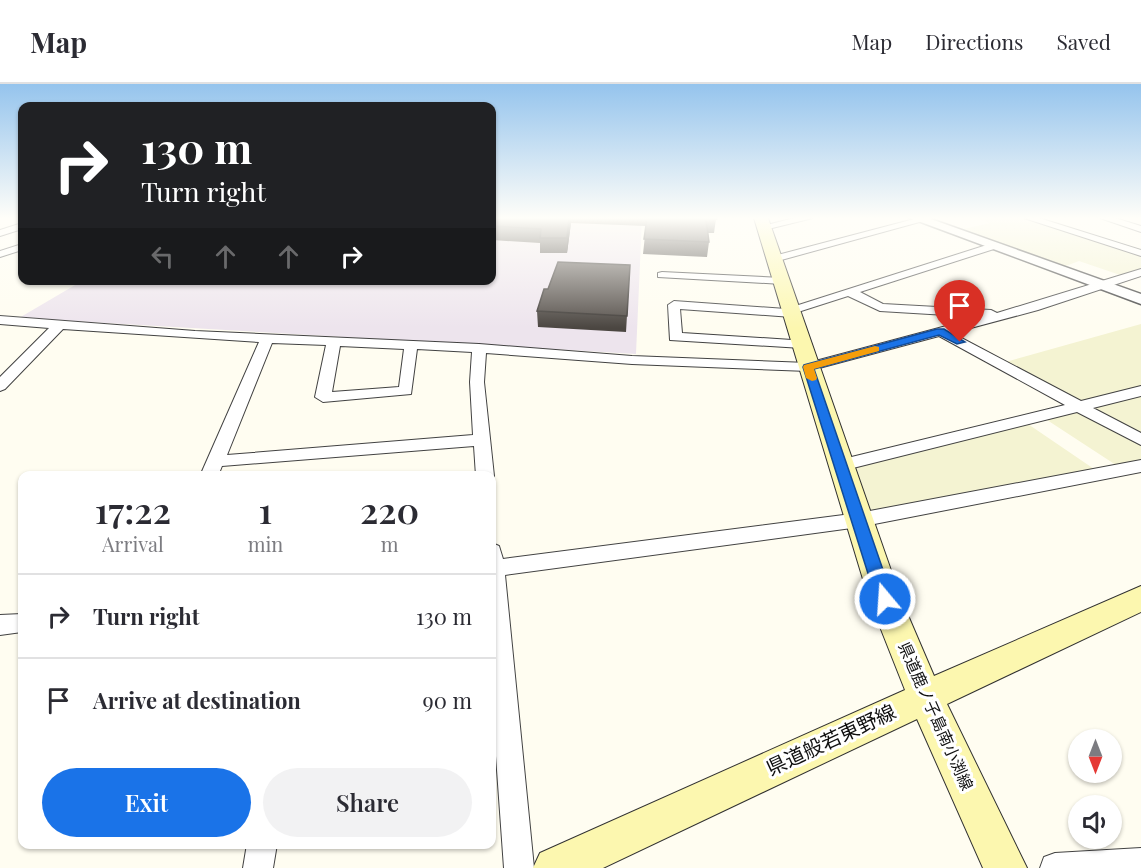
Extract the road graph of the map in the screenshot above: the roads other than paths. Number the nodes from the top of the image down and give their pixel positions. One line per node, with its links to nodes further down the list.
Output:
1 (773, 255): 5 (main road, 県道鹿ノ子島南小渕線)
2 (822, 255): 5 (street)
3 (966, 255): 9 (street)
4 (1017, 255): 8 (street)
5 (778, 270): 7 (street); 11 (main road, 県道鹿ノ子島南小渕線)
6 (1141, 272): 8 (street)
7 (662, 276)
8 (1103, 285): 10 (street); 12 (street)
9 (850, 292): 11 (street); 12 (street)
10 (1141, 299)
11 (792, 311): 20 (main road, 県道鹿ノ子島南小渕線); 20 (street)
12 (1002, 315): 15 (street)
13 (0, 320): 14 (street)
14 (60, 324): 16 (street); 21 (street)
15 (940, 332): 20 (street); 23 (street)
16 (267, 338): 17 (street); 28 (street)
17 (334, 341): 18 (street); 18 (street)
18 (411, 345): 19 (street)
19 (479, 348): 20 (street); 25 (street)
20 (805, 356): 26 (main road, 県道鹿ノ子島南小渕線)
21 (0, 386)
22 (1141, 391): 23 (street)
23 (1079, 406): 24 (street); 26 (street)
24 (1141, 440)
25 (481, 441): 28 (street); 29 (street)
26 (841, 465): 30 (main road, 県道鹿ノ子島南小渕線)
27 (1141, 466): 30 (street)
28 (212, 468)
29 (484, 471)
30 (859, 520): 31 (street); 37 (main road, 県道鹿ノ子島南小渕線)
31 (496, 563)
32 (1141, 598): 37 (main road, 県道般若東野線)
33 (18, 623): 34 (street)
34 (0, 625)
35 (496, 651): 36 (street)
36 (497, 680): 41 (street)
37 (925, 696): 42 (main road, 県道般若東野線); 43 (main road, 県道鹿ノ子島南小渕線)
38 (261, 849): 40 (street)
39 (1141, 863): 44 (street)
40 (258, 868)
41 (519, 868)
42 (555, 868)
43 (1005, 868)
44 (1055, 868)

